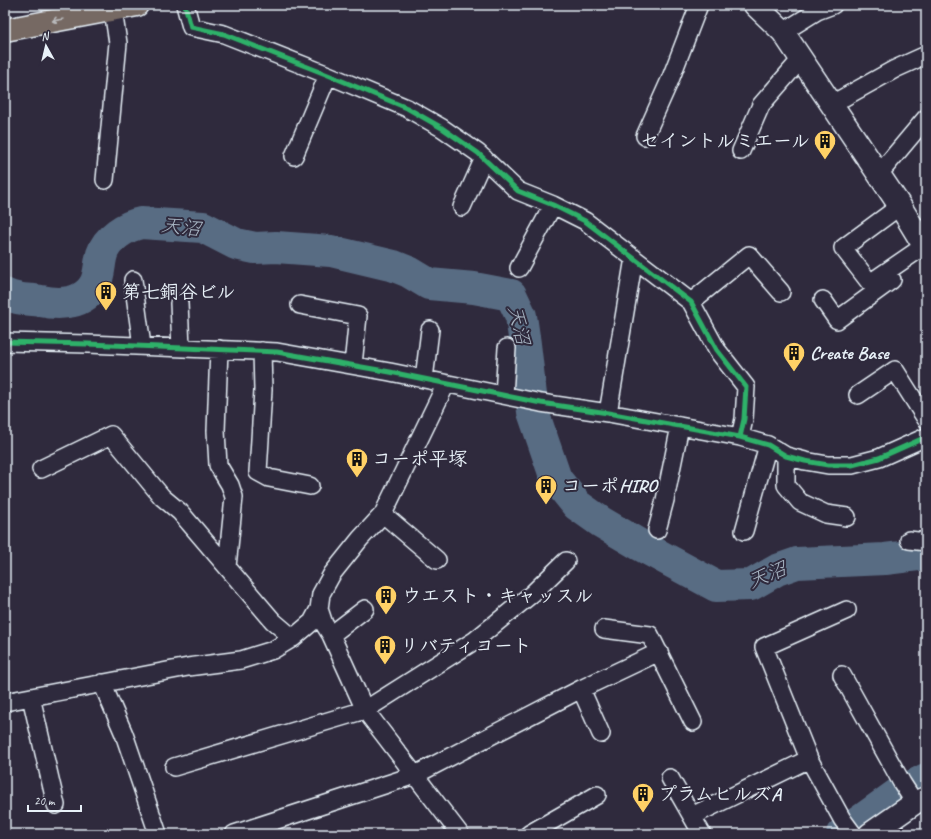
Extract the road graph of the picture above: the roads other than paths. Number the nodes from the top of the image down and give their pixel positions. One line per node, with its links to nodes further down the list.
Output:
1 (137, 5): 6 (highway)
2 (185, 5): 11 (street)
3 (699, 5): 14 (street)
4 (755, 5): 8 (street)
5 (833, 5): 8 (street)
6 (114, 10): 7 (highway, one-way to 7); 19 (street)
7 (5, 30)
8 (784, 32): 10 (street)
9 (926, 55): 12 (street)
10 (801, 59): 12 (street); 15 (street)
11 (328, 75): 16 (street); 17 (street)
12 (832, 104): 18 (street)
13 (926, 118): 18 (street)
14 (645, 136)
15 (741, 151)
16 (294, 156)
17 (484, 158): 20 (street); 22 (street)
18 (879, 174): 21 (street)
19 (106, 180)
20 (553, 204): 24 (street); 25 (street)
21 (900, 206): 23 (street); 23 (street)
22 (462, 207)
23 (925, 250): 28 (street)
24 (634, 258): 29 (street); 44 (street)
25 (519, 268)
26 (133, 280): 34 (street)
27 (781, 292): 29 (street)
28 (823, 300)
29 (691, 302): 47 (street)
30 (179, 303): 35 (street)
31 (300, 305): 39 (street)
32 (430, 330): 40 (street)
33 (5, 342): 34 (street)
34 (142, 346): 35 (street)
35 (181, 348): 37 (street)
36 (507, 348): 42 (street)
37 (219, 349): 38 (street); 61 (street)
38 (262, 351): 39 (street); 52 (street)
39 (353, 365): 40 (street)
40 (424, 379): 41 (street)
41 (446, 384): 42 (street); 53 (street)
42 (504, 395): 44 (street)
43 (858, 395): 45 (street)
44 (608, 413): 46 (street)
45 (926, 419)
46 (680, 426): 47 (street); 55 (street)
47 (740, 436): 49 (street)
48 (926, 437): 50 (street)
49 (768, 446): 50 (street); 56 (street)
50 (786, 456): 54 (street)
51 (41, 469): 61 (street)
52 (310, 486)
53 (383, 514): 59 (street); 62 (street)
54 (847, 517)
55 (657, 530)
56 (744, 531)
57 (909, 540): 58 (street)
58 (926, 542)
59 (437, 560)
60 (566, 561): 74 (street)
61 (227, 567): 67 (street)
62 (319, 609): 66 (street); 67 (street)
63 (365, 609): 66 (street)
64 (847, 610): 77 (street)
65 (604, 629): 68 (street)
66 (331, 635): 74 (street)
67 (293, 638): 70 (street)
68 (659, 652): 71 (street); 75 (street)
69 (842, 676): 82 (street)
70 (102, 683): 72 (street); 85 (street)
71 (581, 689): 76 (street); 79 (street)
72 (31, 697): 73 (street); 83 (street)
73 (5, 702)
74 (365, 710): 78 (street); 79 (street)
75 (693, 722)
76 (601, 734)
77 (809, 758): 84 (street); 90 (street)
78 (174, 767)
79 (415, 775): 86 (street); 87 (street)
80 (670, 778): 84 (street)
81 (596, 795): 88 (street)
82 (918, 799): 91 (street)
83 (56, 805)
84 (692, 816): 89 (street)
85 (158, 834)
86 (234, 834)
87 (460, 834)
88 (530, 834)
89 (702, 834)
90 (853, 834)
91 (870, 834)

